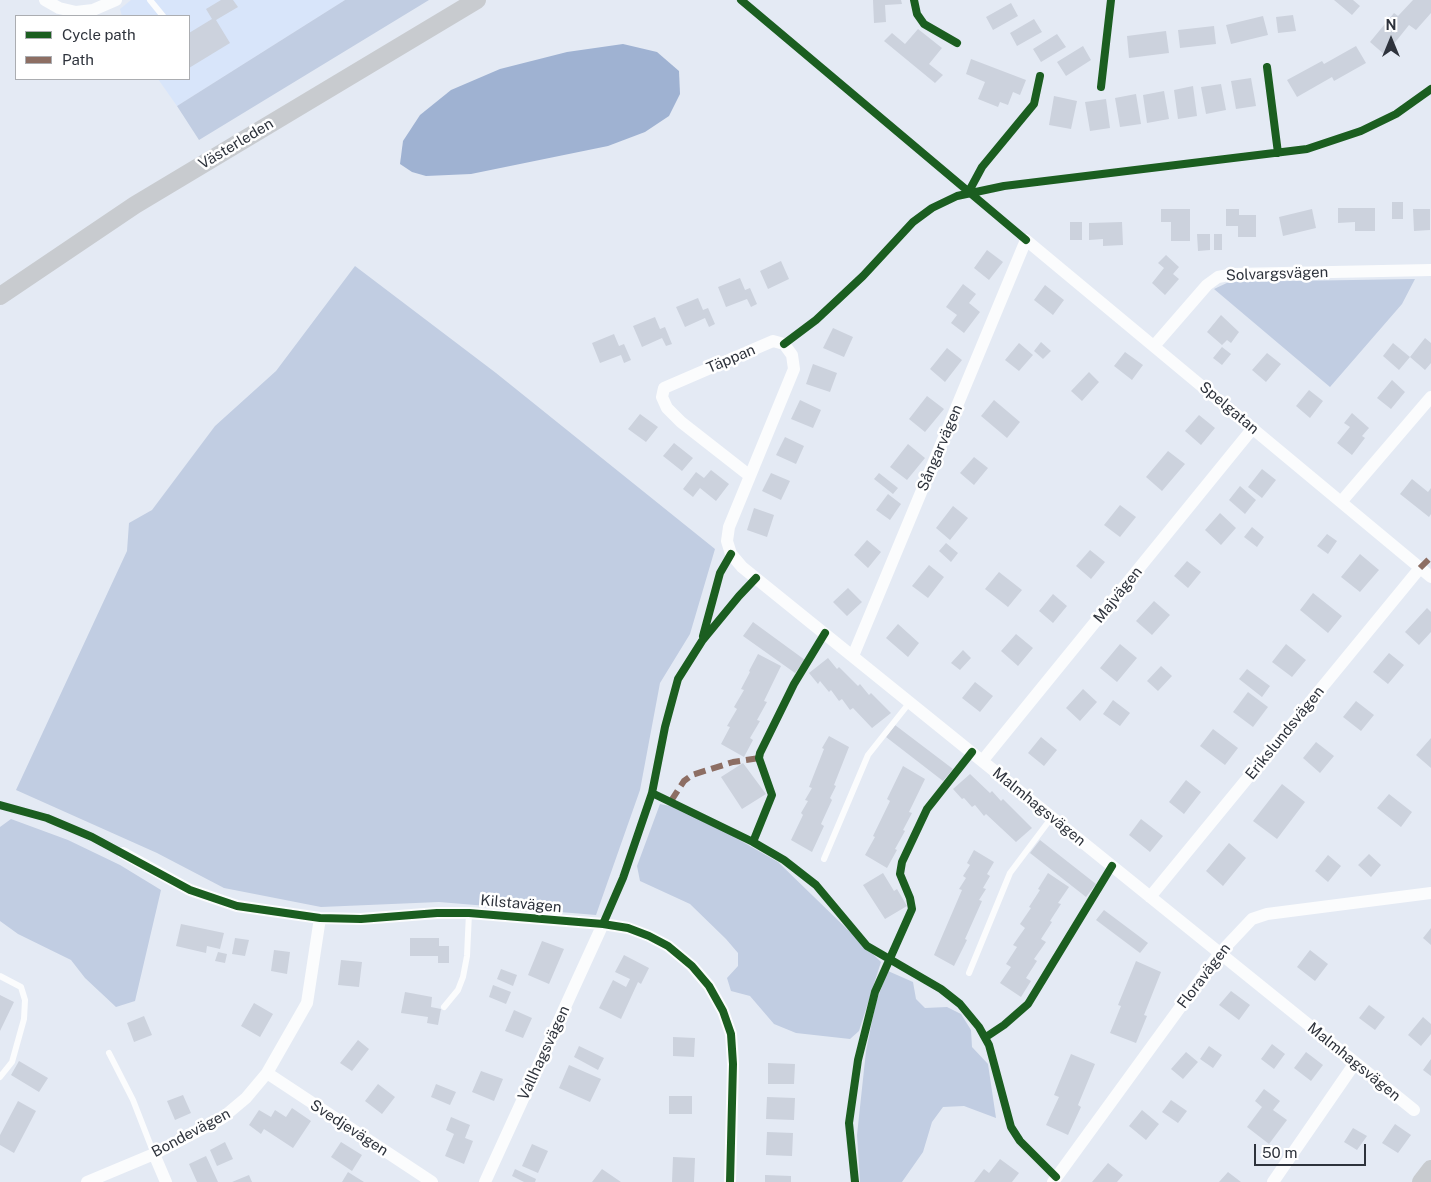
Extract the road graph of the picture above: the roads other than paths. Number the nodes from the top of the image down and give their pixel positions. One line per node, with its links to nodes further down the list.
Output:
1 (45, 0): 2 (street)
2 (116, 0)
3 (150, 0): 5 (lane)
4 (478, 0): 8 (street, Västerleden)
5 (162, 15)
6 (1026, 240): 9 (street, Spelgatan); 16 (street, Sångarvägen)
7 (1431, 270): 9 (street, Solvargsvägen)
8 (0, 296)
9 (1154, 346): 11 (street, Spelgatan)
10 (1431, 397): 13 (street)
11 (1253, 428): 13 (street, Spelgatan); 18 (street, Majvägen)
12 (750, 476): 12 (street, Täppan); 16 (street, Malmhagsvägen)
13 (1342, 502): 14 (street, Spelgatan)
14 (1420, 568): 15 (street, Spelgatan); 23 (street, Erikslundsvägen)
15 (1431, 577)
16 (853, 656): 17 (street, Malmhagsvägen)
17 (910, 702): 18 (street, Malmhagsvägen); 21 (lane)
18 (983, 760): 19 (street, Malmhagsvägen)
19 (1052, 817): 23 (street, Malmhagsvägen); 28 (lane)
20 (123, 853): 25 (street, Kilstavägen)
21 (824, 859)
22 (1431, 893): 27 (street, Floravägen)
23 (1150, 897): 27 (street, Malmhagsvägen)
24 (469, 913): 25 (street, Kilstavägen); 26 (street, Kilstavägen); 30 (lane)
25 (320, 918): 33 (street, Bondevägen)
26 (603, 924): 41 (street, Vallhagsvägen); 42 (street, Kilstavägen)
27 (1219, 954): 32 (street, Malmhagsvägen); 43 (street, Floravägen)
28 (969, 973)
29 (0, 976): 34 (lane)
30 (444, 1007)
31 (109, 1053): 36 (lane)
32 (1355, 1063): 35 (street, Malmhagsvägen); 44 (street)
33 (266, 1073): 36 (street, Bondevägen); 40 (street, Svedjevägen)
34 (0, 1078)
35 (1414, 1110)
36 (154, 1154): 38 (street, Bondevägen); 39 (street)
37 (1431, 1169): 45 (street)
38 (87, 1182)
39 (166, 1182)
40 (432, 1182)
41 (486, 1182)
42 (730, 1182)
43 (1052, 1182)
44 (1273, 1182)
45 (1420, 1182)

